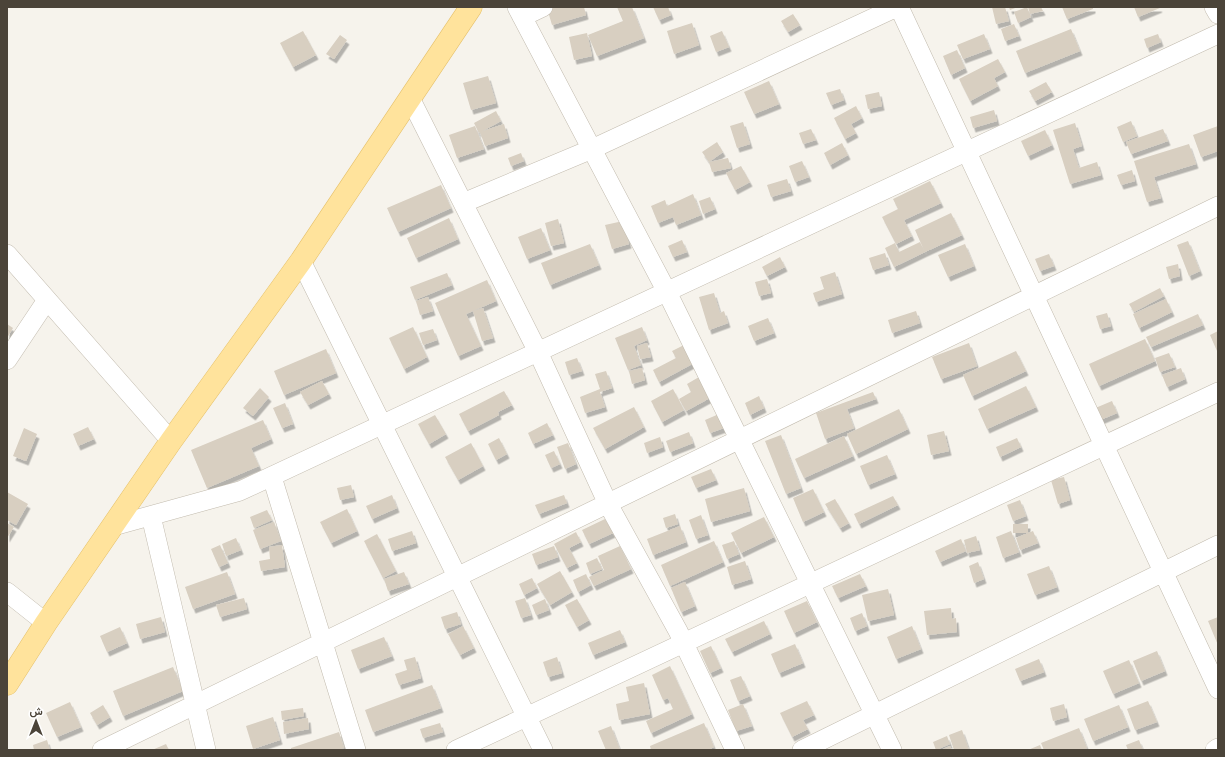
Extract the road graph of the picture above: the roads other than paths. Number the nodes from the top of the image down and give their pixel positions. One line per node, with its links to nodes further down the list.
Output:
1 (471, 7): 8 (main road)
2 (543, 7): 5 (street)
3 (898, 7): 9 (street); 10 (street)
4 (1214, 7): 6 (street)
5 (520, 12): 9 (street)
6 (1218, 14)
7 (1218, 34): 10 (street)
8 (410, 98): 11 (street); 14 (main road)
9 (592, 149): 11 (street); 15 (street)
10 (967, 151): 15 (street); 16 (street)
11 (463, 203): 18 (street)
12 (1218, 206): 16 (street)
13 (7, 254): 17 (street)
14 (300, 261): 21 (street); 23 (main road)
15 (667, 292): 18 (street); 22 (street)
16 (1034, 296): 22 (street); 24 (street)
17 (47, 300): 19 (street); 23 (street)
18 (538, 352): 21 (street); 26 (street)
19 (7, 360)
20 (1218, 392): 24 (street)
21 (382, 425): 25 (street); 31 (street)
22 (740, 440): 26 (street); 32 (street)
23 (171, 441): 28 (main road)
24 (1104, 446): 30 (street); 32 (street)
25 (272, 477): 27 (street); 36 (street)
26 (608, 504): 31 (street); 35 (street)
27 (151, 516): 28 (street); 39 (street)
28 (112, 526): 34 (main road)
29 (1218, 545): 30 (street)
30 (1163, 572): 38 (street); 40 (street)
31 (458, 578): 36 (street); 41 (street)
32 (810, 584): 35 (street); 40 (street)
33 (7, 592): 34 (street)
34 (46, 623): 37 (main road)
35 (684, 643): 41 (street); 48 (street)
36 (322, 644): 39 (street); 45 (street)
37 (7, 684)
38 (1218, 689)
39 (196, 706): 43 (street); 44 (street)
40 (874, 714): 49 (street); 50 (street)
41 (526, 717): 46 (street); 47 (street)
42 (1218, 748): 51 (street)
43 (102, 750)
44 (206, 750)
45 (356, 750)
46 (456, 750)
47 (543, 750)
48 (735, 750)
49 (802, 750)
50 (892, 750)
51 (1214, 750)

